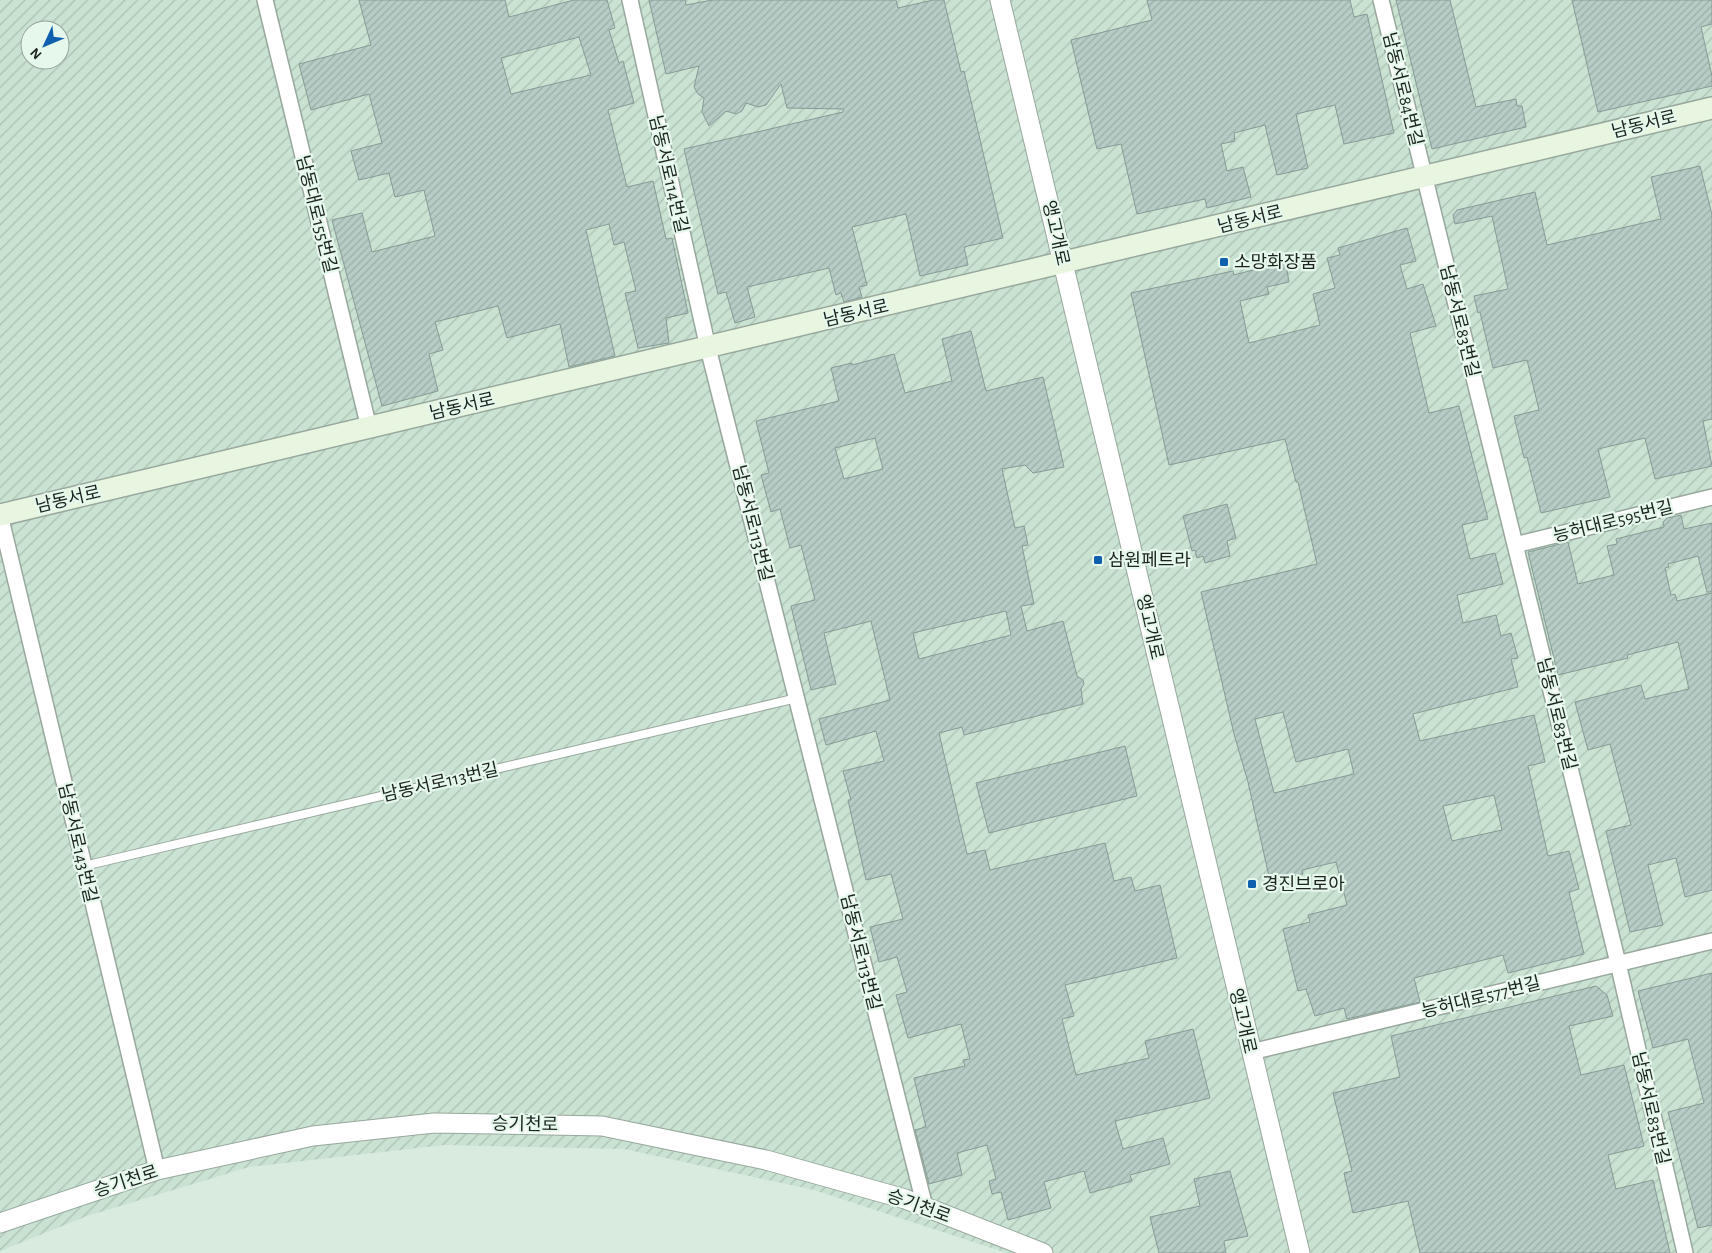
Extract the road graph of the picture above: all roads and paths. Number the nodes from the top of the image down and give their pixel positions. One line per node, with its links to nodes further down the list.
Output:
1 (265, 0): 9 (street, 남동대로155번길)
2 (630, 0): 8 (street, 남동서로114번길)
3 (1000, 0): 7 (street, 앵고개로)
4 (1381, 0): 6 (street, 남동서로84번길)
5 (1712, 108): 6 (main road, 남동서로)
6 (1424, 177): 7 (main road, 남동서로); 12 (street, 남동서로83번길)
7 (1063, 264): 8 (main road, 남동서로); 17 (street, 앵고개로)
8 (708, 348): 9 (main road, 남동서로); 13 (street, 남동서로113번길)
9 (368, 428): 11 (main road, 남동서로)
10 (1712, 497): 12 (street, 능허대로595번길)
11 (0, 515): 14 (street, 남동서로143번길)
12 (1515, 545): 16 (street, 남동서로83번길)
13 (797, 698): 14 (lane, 남동서로113번길); 19 (street, 남동서로113번길)
14 (84, 866): 18 (street, 남동서로143번길)
15 (1712, 941): 16 (street, 능허대로577번길)
16 (1618, 963): 17 (street, 능허대로577번길); 23 (street, 남동서로83번길)
17 (1251, 1052): 22 (street, 앵고개로)
18 (156, 1170): 19 (street, 승기천로); 20 (street, 승기천로)
19 (925, 1206): 21 (street, 승기천로)
20 (0, 1223)
21 (1043, 1253)
22 (1300, 1253)
23 (1685, 1253)

